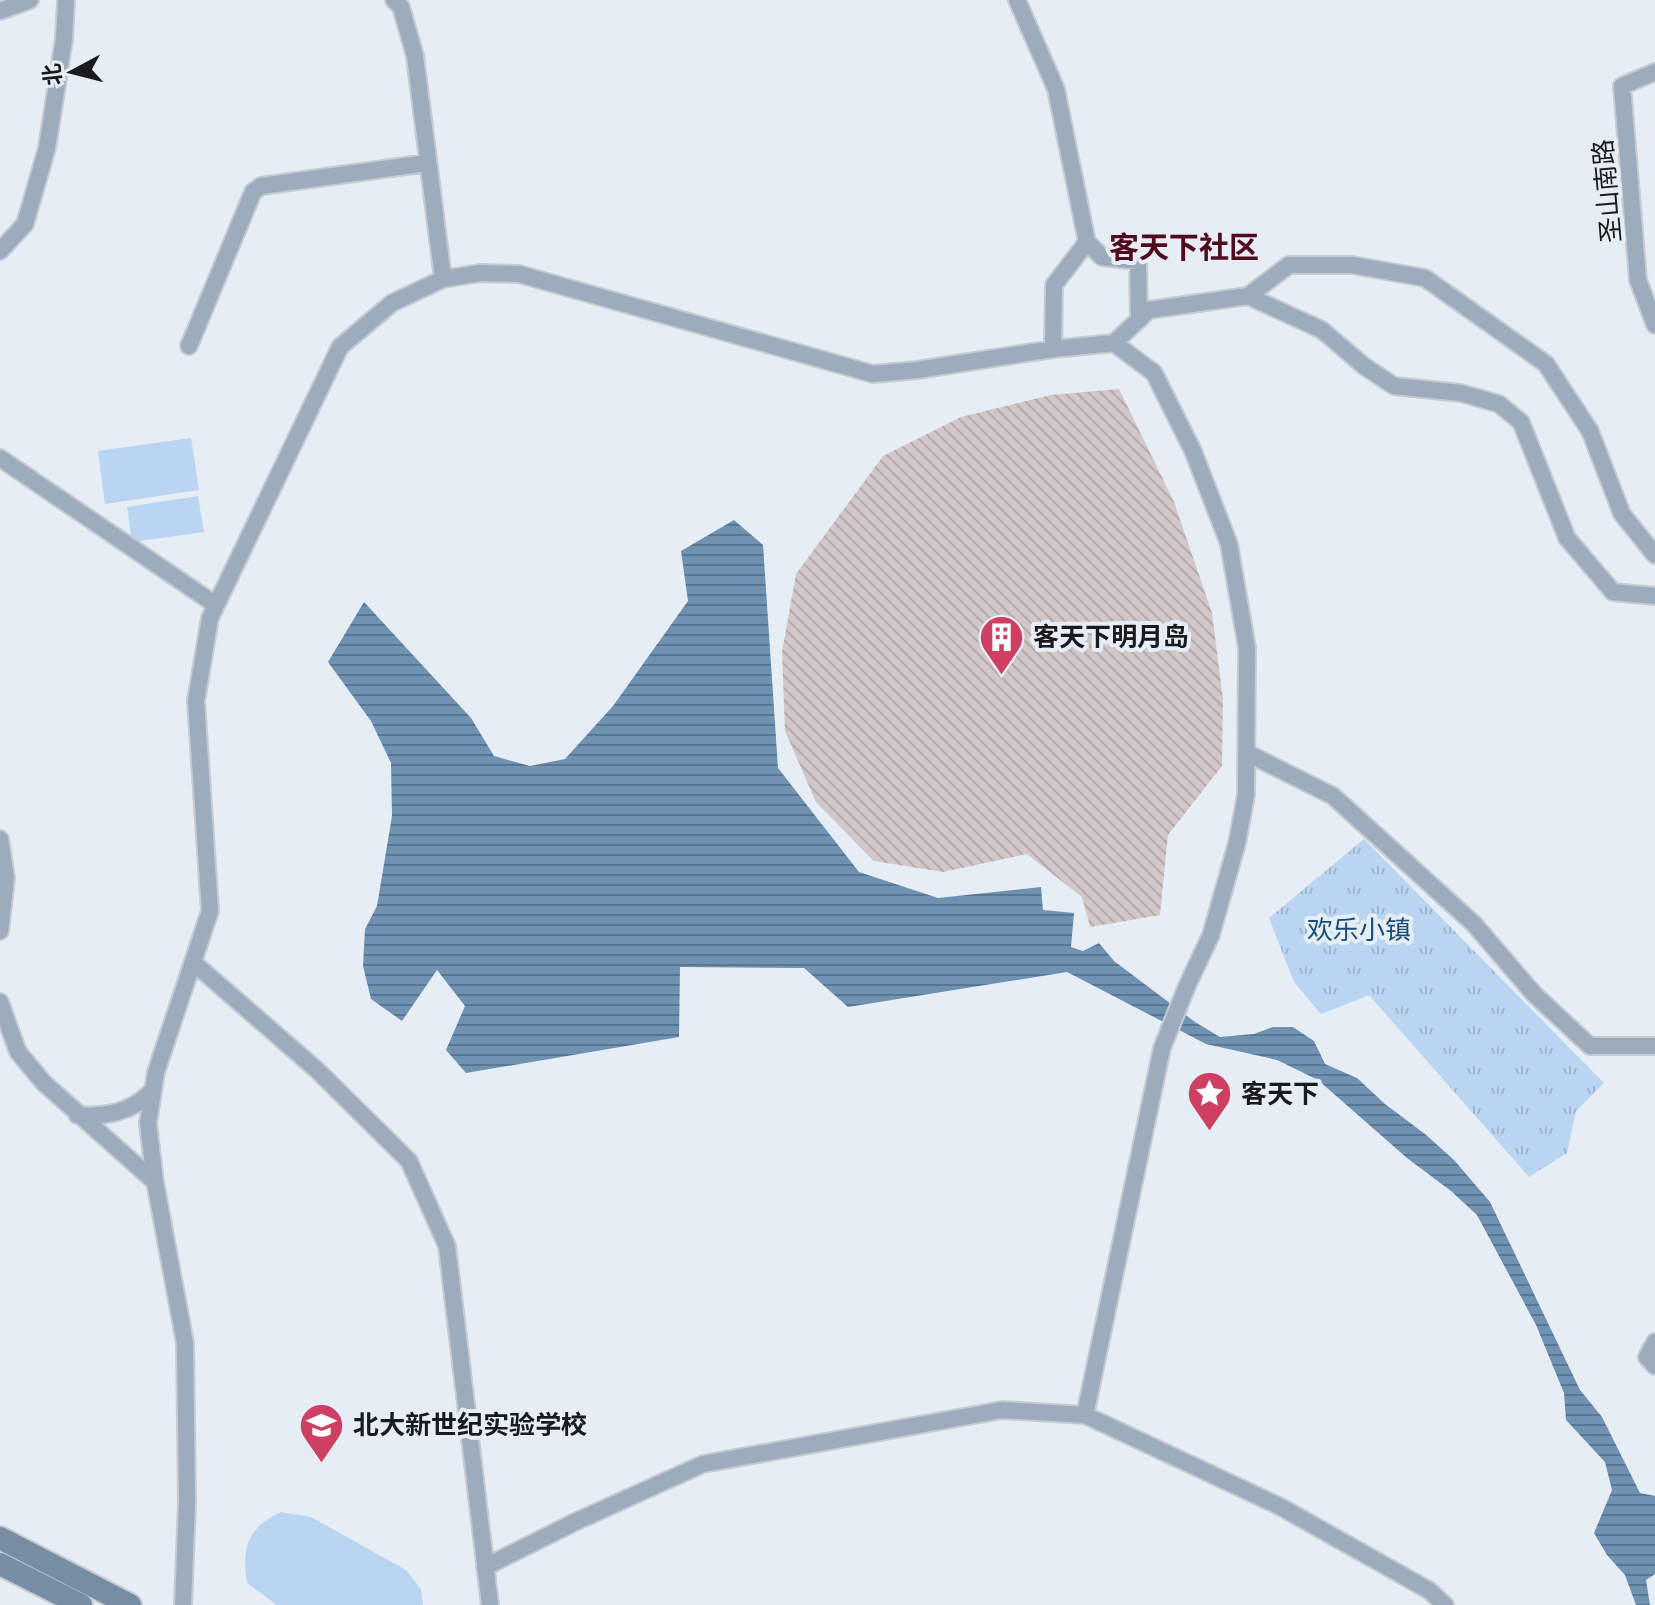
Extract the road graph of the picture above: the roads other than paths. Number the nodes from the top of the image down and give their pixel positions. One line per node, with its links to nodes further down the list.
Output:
1 (30, 0): 5 (street)
2 (66, 0): 9 (street)
3 (394, 0): 7 (street)
4 (1017, 0): 8 (street)
5 (0, 11)
6 (1655, 72): 13 (street, 圣山南路)
7 (427, 163): 10 (street); 15 (street)
8 (1087, 242): 12 (street); 16 (street)
9 (0, 251)
10 (443, 279): 16 (street); 20 (street)
11 (1248, 296): 12 (street); 18 (street); 19 (street)
12 (1139, 320): 14 (street)
13 (1655, 325)
14 (1114, 343): 16 (street); 21 (street)
15 (189, 346)
16 (1053, 349)
17 (0, 458): 20 (street)
18 (1655, 555)
19 (1655, 596)
20 (216, 605): 24 (street)
21 (1247, 753): 26 (street); 32 (street)
22 (0, 839): 23 (street)
23 (0, 931)
24 (194, 963): 27 (street); 35 (street)
25 (0, 1002): 28 (street)
26 (1655, 1046)
27 (153, 1090): 28 (street); 29 (street)
28 (77, 1115): 29 (street)
29 (155, 1182): 38 (street)
30 (1655, 1342): 31 (street)
31 (1655, 1366)
32 (1085, 1415): 35 (street); 40 (street)
33 (0, 1538): 37 (street)
34 (0, 1564): 36 (street)
35 (485, 1567): 39 (street)
36 (81, 1605)
37 (130, 1605)
38 (183, 1605)
39 (490, 1605)
40 (1445, 1605)

